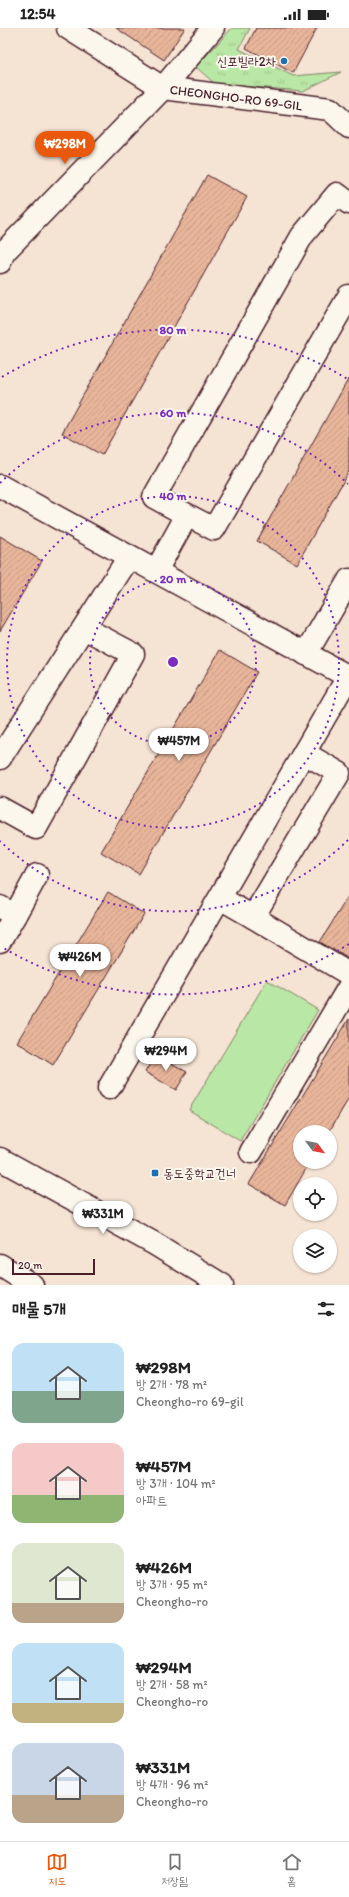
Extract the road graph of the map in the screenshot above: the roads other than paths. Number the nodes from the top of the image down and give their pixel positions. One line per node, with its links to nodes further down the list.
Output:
1 (68, 28): 3 (street)
2 (213, 28): 3 (street)
3 (163, 88): 4 (street, CHEONGHO-RO 69-GIL); 6 (street, CHEONGHO-RO 69-GIL)
4 (349, 128)
5 (349, 203): 9 (street)
6 (0, 262)
7 (349, 296): 9 (street)
8 (0, 486): 10 (street)
9 (187, 515): 11 (street)
10 (129, 557): 11 (street); 13 (street)
11 (156, 571): 14 (street)
12 (349, 580): 14 (street)
13 (84, 628): 17 (street); 18 (street)
14 (306, 654): 15 (street)
15 (349, 677): 16 (street)
16 (304, 753): 20 (street); 22 (street)
17 (0, 758)
18 (0, 808)
19 (37, 875): 21 (street)
20 (220, 898): 22 (street); 26 (street)
21 (7, 911): 23 (street)
22 (253, 917): 24 (street)
23 (0, 941)
24 (349, 974)
25 (349, 987): 27 (street)
26 (109, 1088)
27 (251, 1152)
28 (0, 1159): 31 (street)
29 (0, 1265): 30 (street)
30 (32, 1285)
31 (222, 1285)

